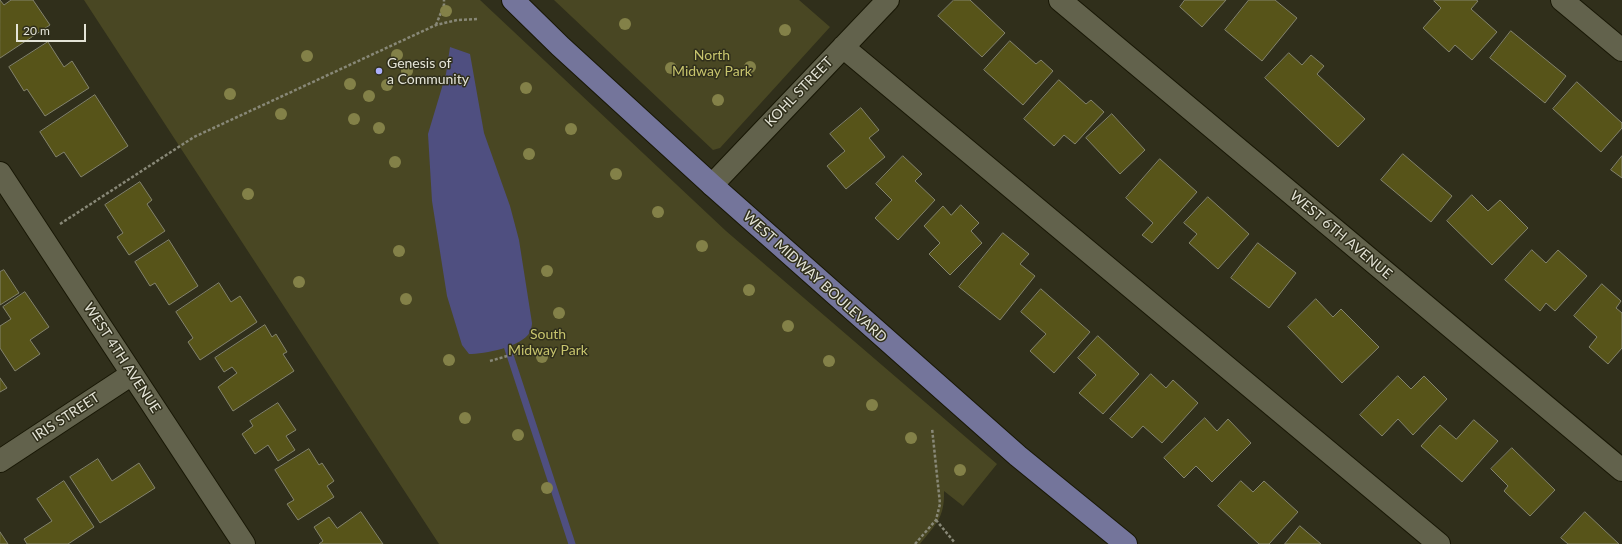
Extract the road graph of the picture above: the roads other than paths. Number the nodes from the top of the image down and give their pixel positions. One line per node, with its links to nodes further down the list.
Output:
1 (513, 0): 8 (main road, WEST MIDWAY BOULEVARD)
2 (888, 0): 5 (street, KOHL STREET)
3 (1060, 0): 11 (street, WEST 6TH AVENUE)
4 (1562, 0): 6 (street)
5 (843, 47): 8 (street, KOHL STREET); 14 (street)
6 (1622, 50)
7 (0, 173): 9 (street, WEST 4TH AVENUE)
8 (712, 185): 13 (main road, WEST MIDWAY BOULEVARD)
9 (132, 374): 10 (street, IRIS STREET); 12 (street, WEST 4TH AVENUE)
10 (0, 461)
11 (1622, 470)
12 (244, 544)
13 (1126, 544)
14 (1439, 544)

